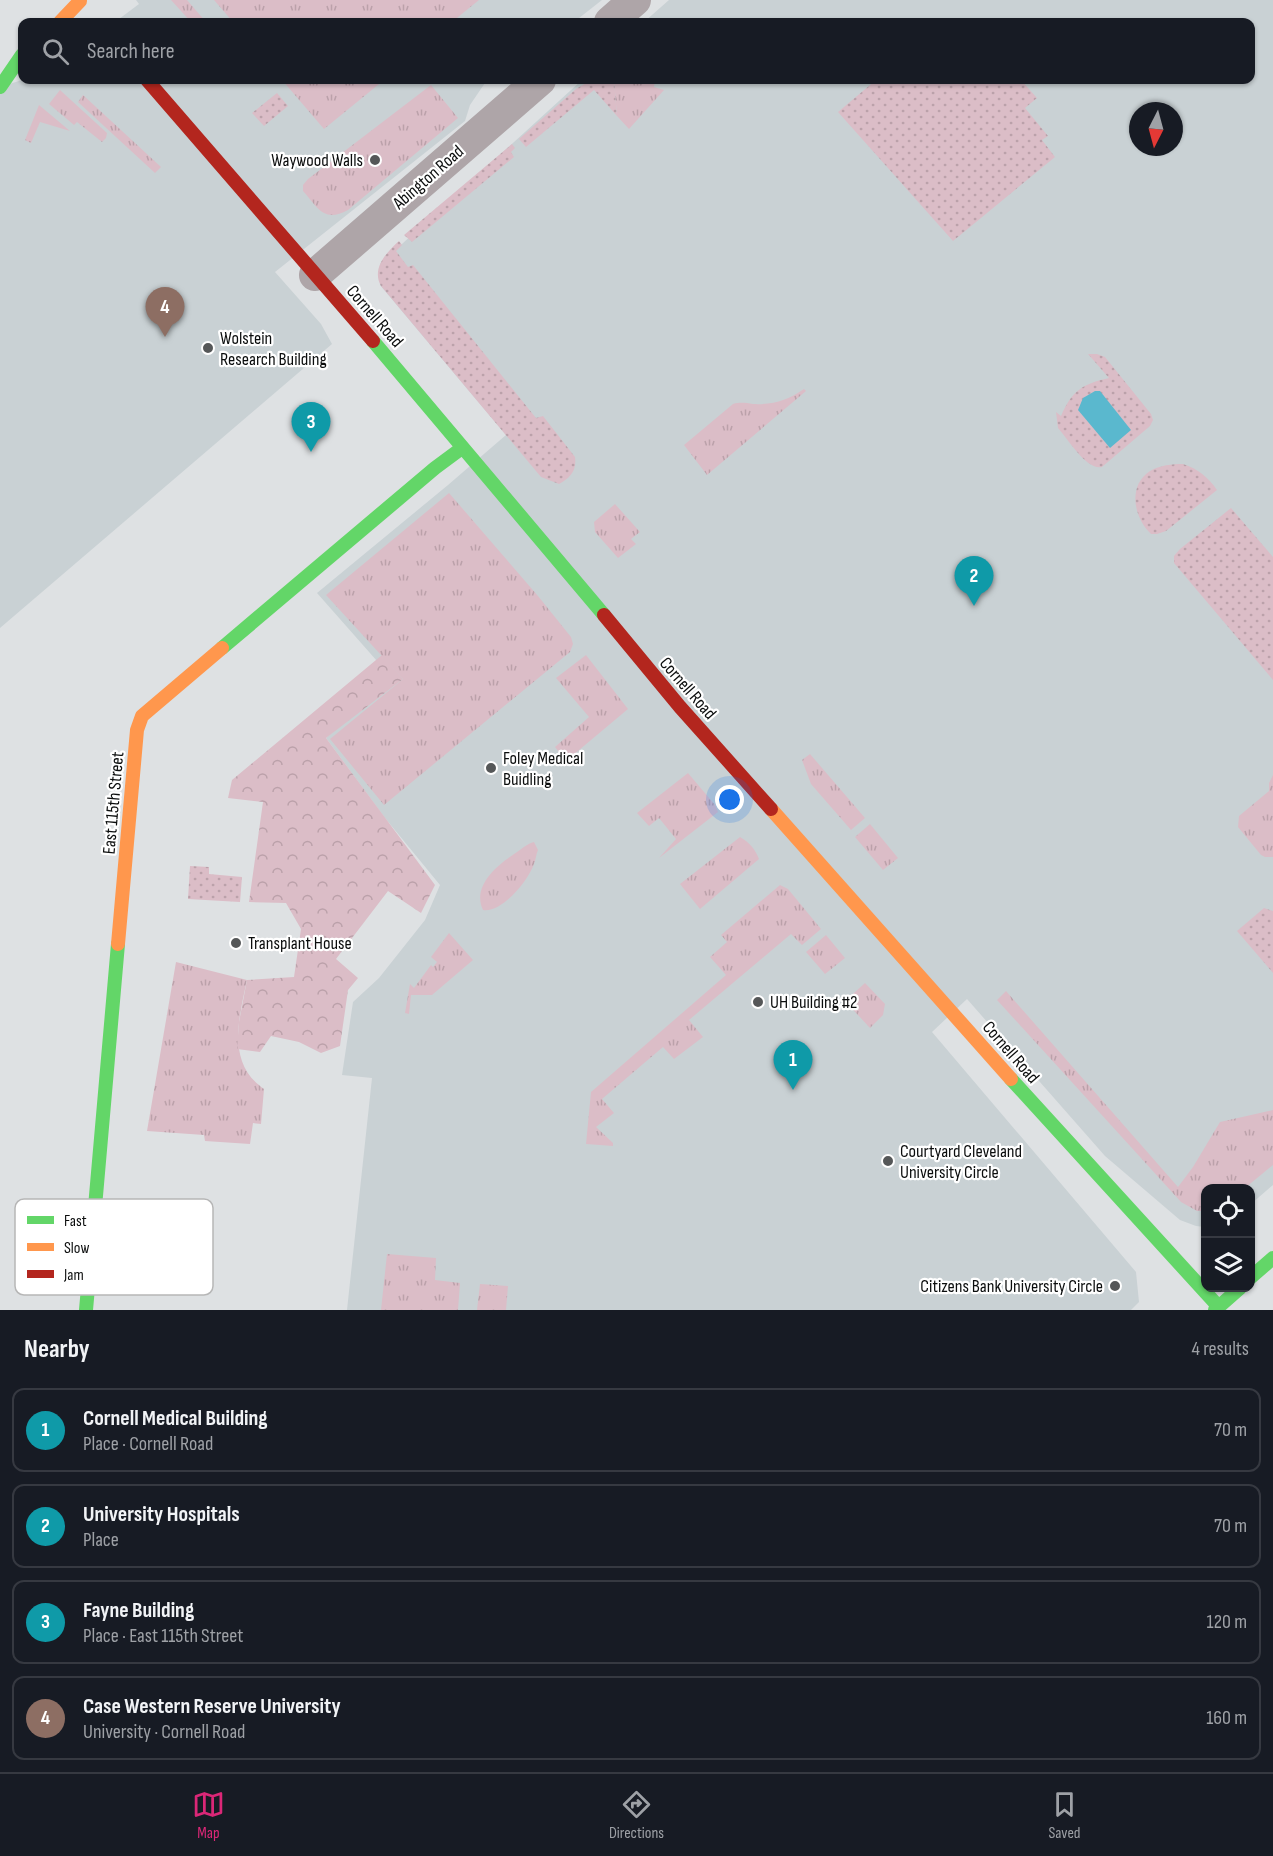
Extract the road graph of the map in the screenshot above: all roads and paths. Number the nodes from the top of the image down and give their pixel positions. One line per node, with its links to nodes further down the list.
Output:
1 (635, 0): 4 (street)
2 (82, 3): 3 (street)
3 (65, 18)
4 (615, 18)
5 (18, 61): 8 (street)
6 (150, 84): 9 (street, Cornell Road)
7 (535, 84): 9 (street, Abington Road)
8 (0, 87)
9 (315, 275): 10 (street, Cornell Road)
10 (462, 448): 11 (street, East 115th Street); 16 (street, Cornell Road)
11 (96, 1199)
12 (1273, 1258): 13 (street)
13 (1255, 1274)
14 (1234, 1292): 16 (street)
15 (87, 1295): 17 (street, East 115th Street)
16 (1216, 1308)
17 (86, 1310)

